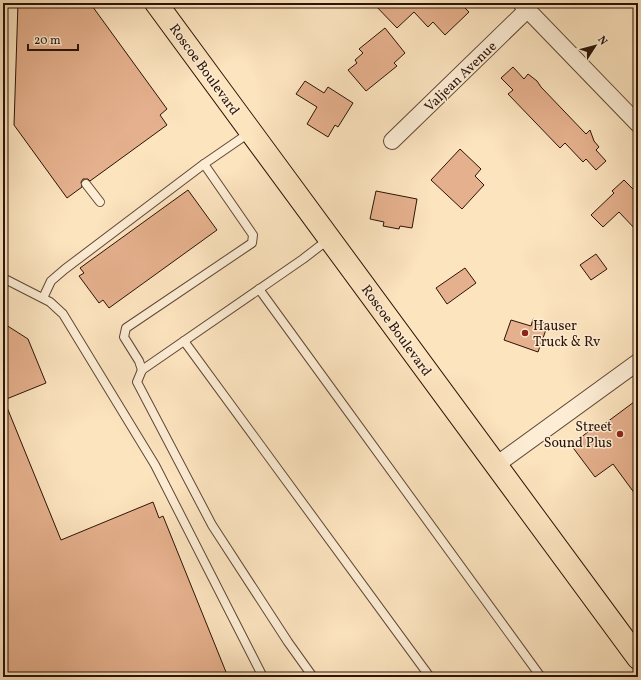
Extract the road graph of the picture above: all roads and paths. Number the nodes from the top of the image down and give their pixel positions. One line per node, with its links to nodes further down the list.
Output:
1 (156, 3): 4 (main road, Roscoe Boulevard)
2 (524, 6): 3 (street); 5 (street, Valjean Avenue)
3 (638, 124)
4 (251, 132): 6 (lane); 9 (main road, Roscoe Boulevard)
5 (392, 141)
6 (204, 164): 12 (lane); 15 (lane)
7 (86, 184): 8 (lane)
8 (100, 202)
9 (329, 239): 11 (lane); 16 (main road, Roscoe Boulevard)
10 (3, 278): 12 (lane)
11 (259, 289): 13 (lane); 21 (lane)
12 (43, 298): 18 (lane)
13 (184, 341): 15 (lane); 20 (lane)
14 (638, 362): 16 (street)
15 (142, 370): 19 (lane)
16 (496, 465): 17 (main road, Roscoe Boulevard)
17 (638, 658)
18 (263, 677)
19 (313, 677)
20 (430, 677)
21 (541, 677)

